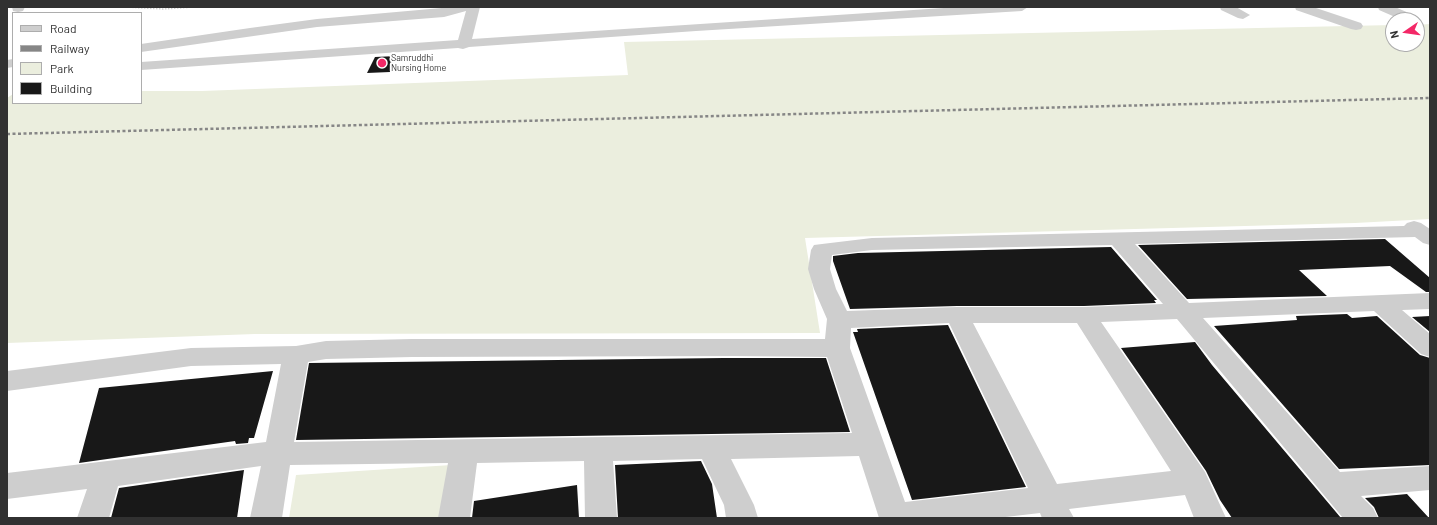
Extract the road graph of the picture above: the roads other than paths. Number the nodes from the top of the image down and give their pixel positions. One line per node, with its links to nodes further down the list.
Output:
1 (469, 7): 11 (street)
2 (474, 7): 10 (street)
3 (1022, 7): 10 (street)
4 (1226, 7): 8 (street)
5 (1301, 7): 9 (street)
6 (1384, 7): 7 (street)
7 (1395, 12)
8 (1243, 16)
9 (1356, 26)
10 (463, 44): 12 (street)
11 (142, 48)
12 (142, 66)
13 (1118, 239): 14 (street); 17 (street); 20 (street)
14 (1430, 239)
15 (1430, 301): 16 (street)
16 (1379, 303): 17 (street); 22 (street)
17 (1183, 310): 19 (street); 33 (street)
18 (957, 315): 19 (street); 20 (street); 35 (street)
19 (1084, 315): 32 (street)
20 (839, 319): 21 (street)
21 (837, 348): 23 (street); 25 (street)
22 (1430, 348)
23 (296, 355): 24 (street); 29 (street)
24 (7, 381)
25 (870, 444): 26 (street); 41 (street)
26 (711, 448): 27 (street); 40 (street)
27 (598, 450): 28 (street); 39 (street)
28 (464, 451): 29 (street); 38 (street)
29 (277, 454): 30 (street); 37 (street)
30 (106, 475): 34 (street); 36 (street)
31 (1430, 478): 33 (street)
32 (1194, 481): 35 (street); 42 (street)
33 (1333, 485): 43 (street)
34 (7, 486)
35 (1053, 509): 41 (street)
36 (93, 518)
37 (266, 518)
38 (454, 518)
39 (601, 518)
40 (742, 518)
41 (895, 518)
42 (1210, 518)
43 (1362, 518)

